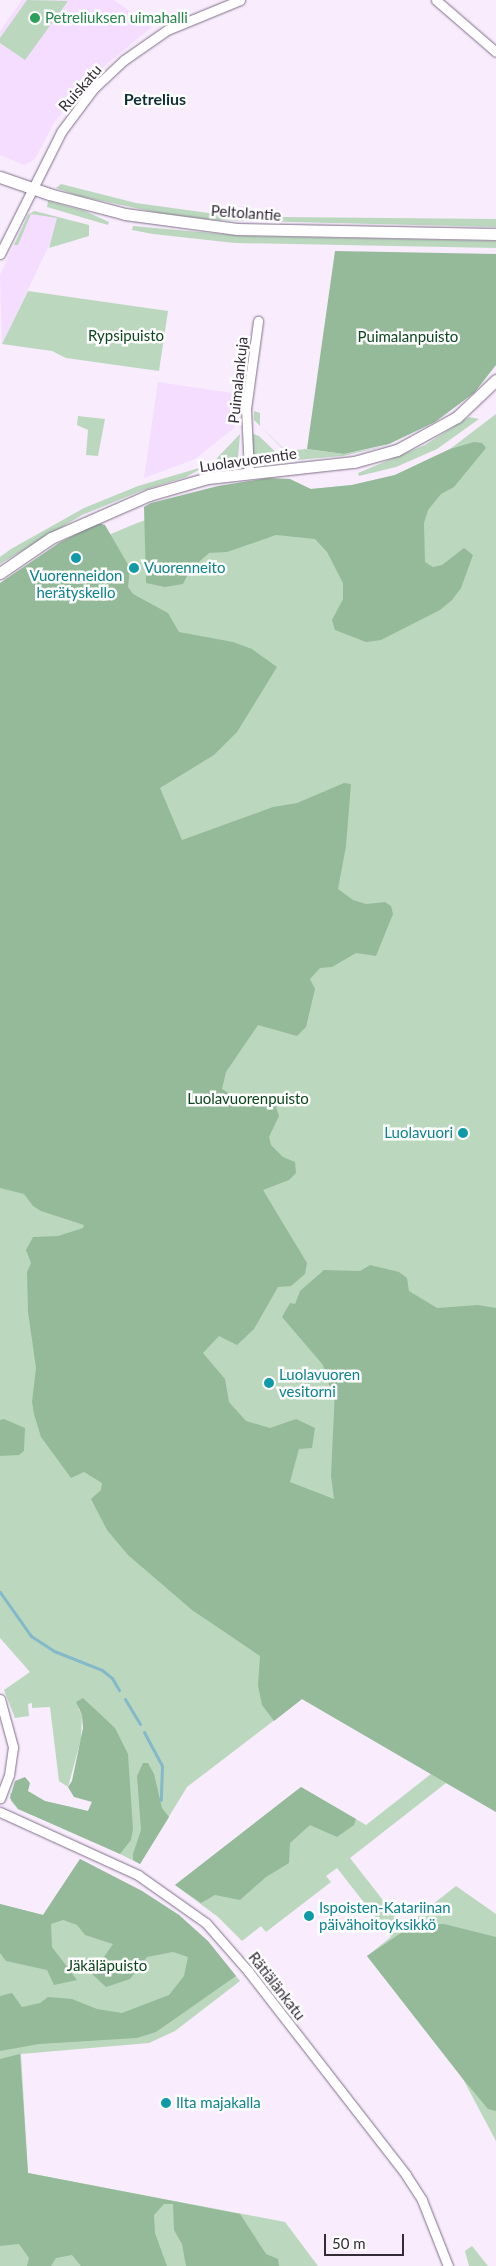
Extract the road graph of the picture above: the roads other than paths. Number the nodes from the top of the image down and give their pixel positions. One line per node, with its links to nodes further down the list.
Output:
1 (240, 0): 5 (street, Ruiskatu)
2 (436, 0): 3 (street)
3 (496, 52)
4 (0, 177): 5 (street, Peltolantie)
5 (31, 188): 6 (street, Peltolantie); 7 (street, Ruiskatu)
6 (496, 234)
7 (0, 254)
8 (258, 321): 10 (street, Puimalankuja)
9 (496, 380): 10 (street, Luolavuorentie)
10 (249, 472): 11 (street, Luolavuorentie)
11 (0, 573)
12 (0, 1699): 13 (street)
13 (0, 1798)
14 (0, 1812): 15 (street, Rätiälänkatu)
15 (448, 2266)

